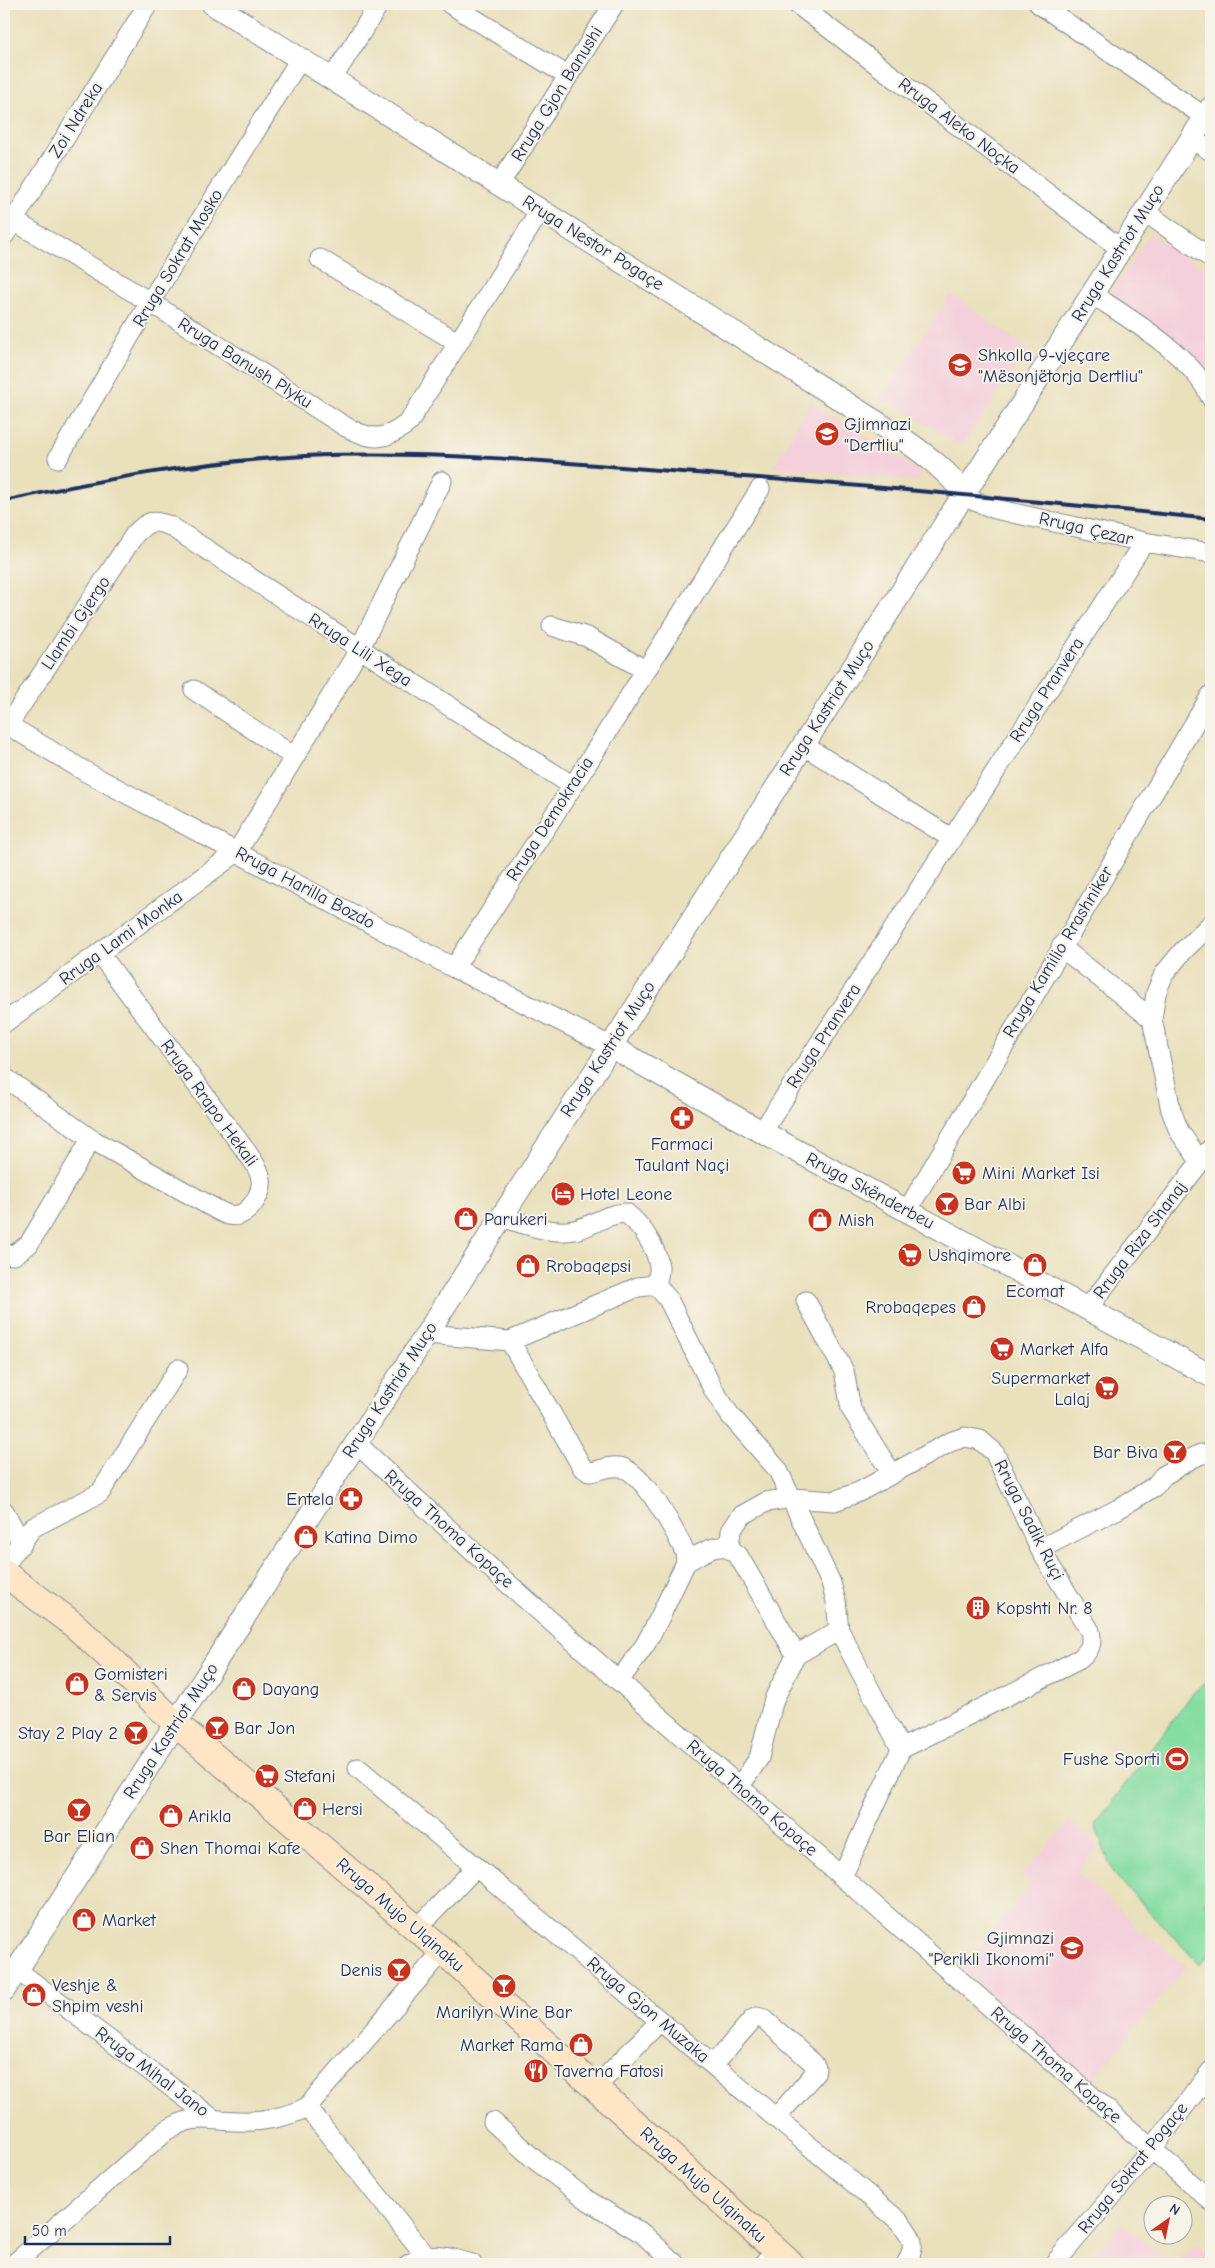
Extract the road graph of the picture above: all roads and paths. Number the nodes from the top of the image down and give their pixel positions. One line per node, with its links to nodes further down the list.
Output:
1 (148, 4): 17 (street, Zoi Ndreka)
2 (213, 4): 8 (street, Rruga Nestor Pogaçe)
3 (379, 4): 10 (street)
4 (450, 4): 9 (street)
5 (614, 4): 9 (street, Rruga Gjon Banushi)
6 (797, 4): 18 (street, Rruga Aleko Noçka)
7 (1039, 4): 11 (street)
8 (300, 59): 10 (street, Rruga Nestor Pogaçe); 22 (street, Rruga Sokrat Mosko)
9 (568, 76): 14 (street, Rruga Gjon Banushi)
10 (332, 79): 14 (street, Rruga Nestor Pogaçe)
11 (1208, 112): 12 (street, Rruga Kastriot Muço)
12 (1191, 139): 13 (street); 16 (street, Rruga Kastriot Muço)
13 (1211, 151)
14 (500, 184): 15 (street, Rruga Nestor Pogaçe)
15 (540, 210): 23 (street, Rruga Banush Plyku); 28 (street, Rruga Nestor Pogaçe)
16 (1144, 212): 18 (street, Rruga Kastriot Muço); 19 (street)
17 (7, 224): 22 (street, Rruga Banush Plyku)
18 (1121, 249): 21 (street, Rruga Kastriot Muço)
19 (1211, 258)
20 (320, 259): 23 (street)
21 (1092, 294): 24 (street); 28 (street, Rruga Kastriot Muço)
22 (150, 302): 23 (street, Rruga Banush Plyku); 25 (street, Rruga Sokrat Mosko)
23 (457, 342)
24 (1211, 398)
25 (58, 458)
26 (442, 481): 33 (street)
27 (760, 489): 34 (street, Rruga Demokracia)
28 (964, 494): 30 (street, Rruga Çezar); 38 (street, Rruga Kastriot Muço)
29 (145, 524): 33 (street, Rruga Lili Xega); 37 (street, Llambi Gjergo)
30 (1144, 542): 31 (street, Rruga Çezar); 41 (street, Rruga Pranvera)
31 (1211, 553)
32 (552, 626): 34 (street)
33 (359, 650): 39 (street); 40 (street, Rruga Lili Xega)
34 (645, 670): 40 (street, Rruga Demokracia)
35 (194, 690): 39 (street)
36 (1211, 695): 44 (street, Rruga Kamilio Rrashniker)
37 (5, 724): 42 (street, Rruga Harilla Bozdo)
38 (803, 745): 41 (street); 49 (street, Rruga Kastriot Muço)
39 (293, 756): 42 (street)
40 (573, 786): 46 (street, Rruga Demokracia)
41 (950, 838): 51 (street, Rruga Pranvera)
42 (237, 852): 45 (street, Rruga Lami Monka); 46 (street, Rruga Harilla Bozdo)
43 (1211, 924): 47 (street)
44 (1061, 947): 47 (street); 54 (street, Rruga Kamilio Rrashniker)
45 (100, 954): 48 (street, Rruga Lami Monka); 52 (street, Rruga Rrapo Hekali)
46 (454, 968): 49 (street, Rruga Harilla Bozdo)
47 (1152, 1019): 53 (street)
48 (4, 1023)
49 (610, 1046): 51 (street, Rruga Skënderbeu); 55 (street, Rruga Kastriot Muço)
50 (4, 1078): 52 (street, Rruga Rrapo Hekali)
51 (762, 1132): 54 (street, Rruga Skënderbeu)
52 (91, 1139): 56 (street)
53 (1206, 1154): 59 (street, Rruga Riza Shanaj)
54 (907, 1211): 59 (street, Rruga Skënderbeu)
55 (500, 1217): 57 (street); 60 (street, Rruga Kastriot Muço)
56 (4, 1254)
57 (656, 1285): 61 (street); 67 (street)
58 (806, 1301): 66 (street)
59 (1088, 1308): 63 (street, Rruga Skënderbeu)
60 (426, 1334): 61 (street); 64 (street, Rruga Kastriot Muço)
61 (510, 1341): 72 (street)
62 (178, 1369): 69 (street)
63 (1211, 1376)
64 (356, 1443): 77 (street, Rruga Thoma Kopaçe); 78 (street, Rruga Kastriot Muço)
65 (1211, 1454): 71 (street)
66 (892, 1474): 67 (street, Rruga Sadik Ruçi); 71 (street, Rruga Sadik Ruçi)
67 (792, 1498): 70 (street, Rruga Sadik Ruçi); 75 (street)
68 (4, 1511): 69 (street)
69 (22, 1544): 73 (street)
70 (729, 1548): 72 (street); 76 (street)
71 (1040, 1549): 79 (street, Rruga Sadik Ruçi)
72 (686, 1562): 77 (street)
73 (4, 1566)
74 (4, 1573): 78 (main road, Rruga Mujo Ulqinaku)
75 (840, 1630): 76 (street); 79 (street)
76 (796, 1655): 81 (street)
77 (619, 1680): 81 (street, Rruga Thoma Kopaçe)
78 (175, 1723): 84 (main road, Rruga Mujo Ulqinaku); 86 (street, Rruga Kastriot Muço)
79 (901, 1749): 83 (street)
80 (358, 1768): 82 (street, Rruga Gjon Muzaka)
81 (740, 1786): 83 (street, Rruga Thoma Kopaçe)
82 (476, 1867): 84 (street); 88 (street, Rruga Gjon Muzaka)
83 (842, 1877): 96 (street, Rruga Thoma Kopaçe)
84 (417, 1929): 85 (main road, Rruga Mujo Ulqinaku)
85 (443, 1951): 91 (main road, Rruga Mujo Ulqinaku); 92 (street, Rruga Mihal Jano)
86 (16, 1970): 87 (street, Rruga Kastriot Muço); 93 (street, Rruga Mihal Jano)
87 (4, 1990)
88 (660, 2021): 89 (street, Rruga Gjon Muzaka); 91 (street)
89 (713, 2065): 94 (street, Rruga Gjon Muzaka); 94 (street)
90 (1211, 2072): 96 (street, Rruga Sokrat Pogaçe)
91 (595, 2088): 99 (main road, Rruga Mujo Ulqinaku)
92 (307, 2107): 93 (street, Rruga Mihal Jano); 98 (street)
93 (212, 2118): 100 (street)
94 (776, 2118): 103 (street, Rruga Gjon Muzaka)
95 (493, 2122): 102 (street)
96 (1152, 2149): 97 (street, Rruga Thoma Kopaçe); 104 (street, Rruga Sokrat Pogaçe)
97 (1211, 2201)
98 (417, 2260): 101 (street)
99 (777, 2260)
100 (14, 2264)
101 (472, 2264)
102 (675, 2264)
103 (906, 2264)
104 (1054, 2264)

